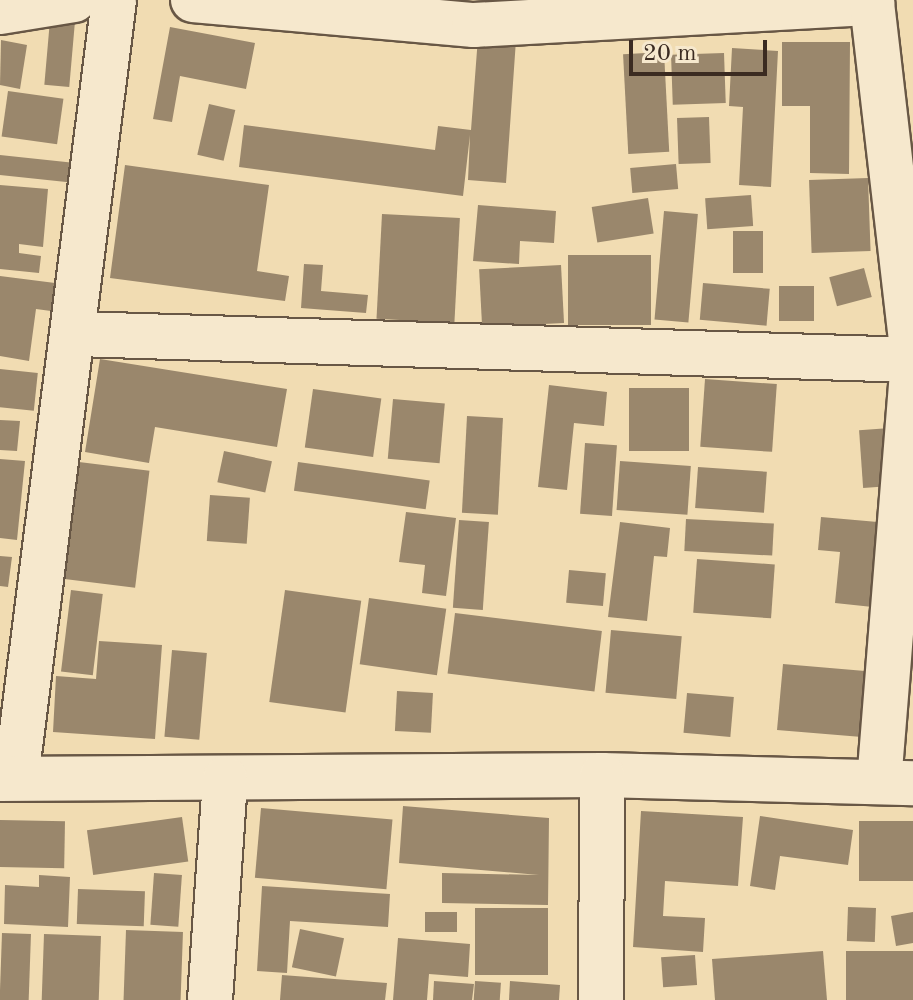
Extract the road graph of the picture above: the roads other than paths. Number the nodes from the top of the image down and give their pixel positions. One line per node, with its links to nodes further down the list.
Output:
1 (74, 0): 4 (street)
2 (114, 0): 5 (street)
3 (193, 0): 6 (street)
4 (0, 12)
5 (77, 334): 6 (street); 8 (street)
6 (913, 360): 10 (street)
7 (602, 775): 9 (street); 10 (street); 12 (street)
8 (8, 779): 9 (street)
9 (225, 779): 11 (street)
10 (896, 783)
11 (210, 1000)
12 (601, 1000)

